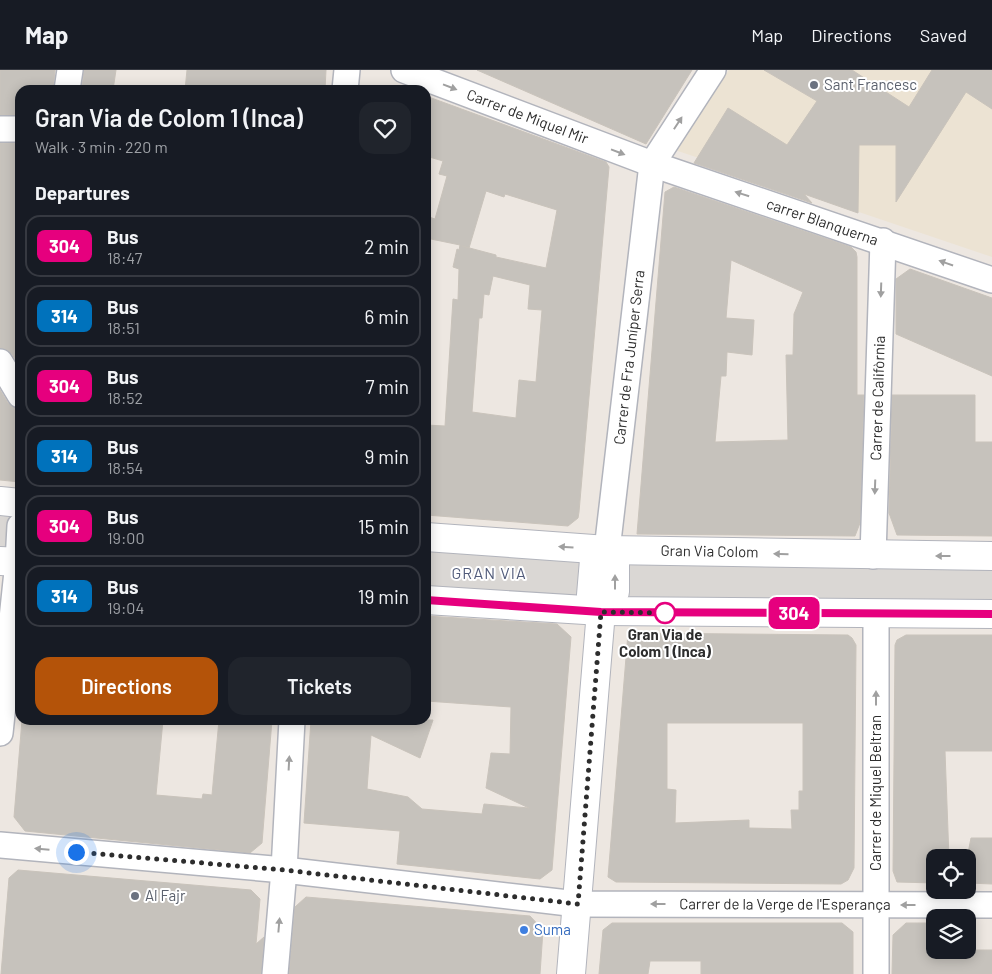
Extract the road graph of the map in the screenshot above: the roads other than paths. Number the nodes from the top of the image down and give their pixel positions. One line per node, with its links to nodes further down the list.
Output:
1 (70, 70): 5 (street)
2 (347, 70): 6 (street)
3 (404, 70): 9 (street, Carrer de Miquel Mir, one-way to 9)
4 (713, 70): 9 (street, one-way to 4)
5 (68, 85)
6 (346, 85)
7 (0, 129): 8 (street)
8 (15, 129)
9 (652, 164): 10 (street, carrer Blanquerna, one-way to 9); 17 (street, Carrer de Fra Juníper Serra)
10 (883, 241): 11 (street, carrer Blanquerna, one-way to 10); 18 (street, Carrer de Califòrnia, one-way to 18)
11 (992, 280)
12 (0, 362): 13 (street)
13 (15, 387)
14 (0, 501): 15 (main road)
15 (15, 502)
16 (431, 537): 17 (main road, Gran Via Colom, one-way to 16)
17 (607, 550): 18 (main road, Gran Via Colom, one-way to 17); 22 (main road, Carrer de Fra Juníper Serra)
18 (873, 556): 19 (main road, Gran Via Colom, one-way to 18)
19 (992, 556)
20 (13, 561): 26 (street)
21 (431, 600): 22 (main road)
22 (601, 612): 23 (main road); 29 (main road, Carrer de Fra Juníper Serra)
23 (876, 613): 24 (main road); 30 (street, Carrer de Miquel Beltran, one-way to 23)
24 (992, 614)
25 (292, 725): 28 (street, one-way to 25)
26 (0, 733)
27 (0, 845): 28 (street, Carrer de la Verge de l'Esperança, one-way to 27)
28 (284, 870): 29 (street, Carrer de la Verge de l'Esperança); 32 (street, one-way to 28)
29 (578, 904): 30 (street, Carrer de la Verge de l'Esperança, one-way to 29); 33 (main road, Carrer de Fra Juníper Serra)
30 (876, 905): 31 (street, Carrer de la Verge de l'Esperança, one-way to 30); 34 (street, Carrer de Miquel Beltran)
31 (992, 905)
32 (275, 974)
33 (571, 974)
34 (876, 974)

